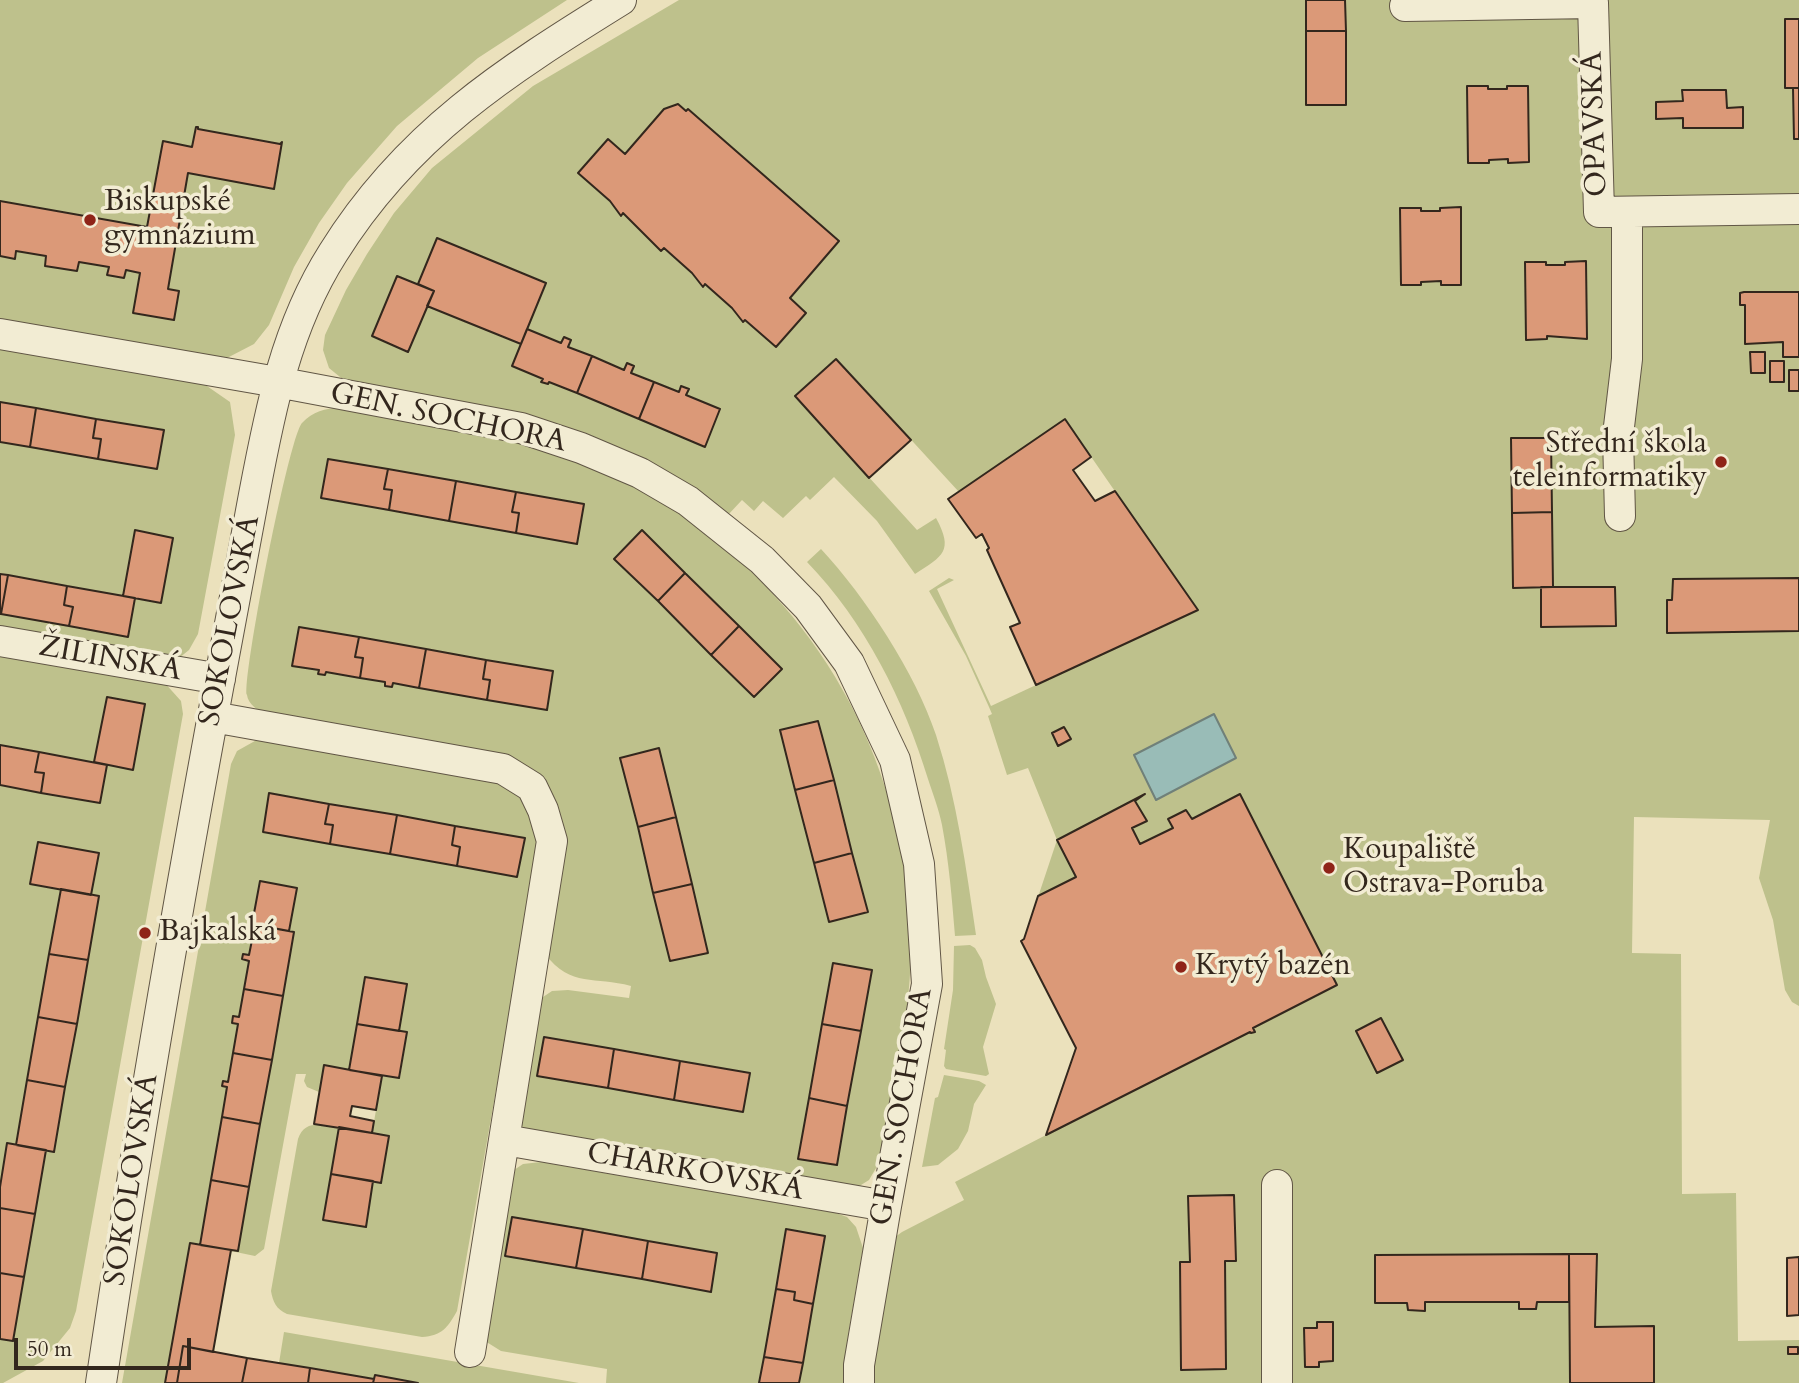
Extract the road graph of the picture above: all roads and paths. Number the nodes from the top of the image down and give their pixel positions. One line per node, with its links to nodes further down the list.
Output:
1 (621, 0): 6 (street, SOKOLOVSKÁ)
2 (1405, 6): 4 (street, OPAVSKÁ)
3 (1799, 209): 4 (street, OPAVSKÁ)
4 (1627, 212): 7 (street)
5 (0, 334): 6 (street, GEN. SOCHORA)
6 (277, 382): 9 (street, SOKOLOVSKÁ); 13 (street, GEN. SOCHORA)
7 (1619, 516)
8 (0, 641): 9 (street, ŽILINSKÁ)
9 (220, 679): 10 (street, SOKOLOVSKÁ)
10 (213, 717): 11 (street); 15 (street, SOKOLOVSKÁ)
11 (505, 1140): 13 (street, CHARKOVSKÁ); 14 (street)
12 (1277, 1185): 17 (street)
13 (886, 1206): 16 (street, GEN. SOCHORA)
14 (470, 1352)
15 (101, 1383)
16 (859, 1383)
17 (1277, 1383)

